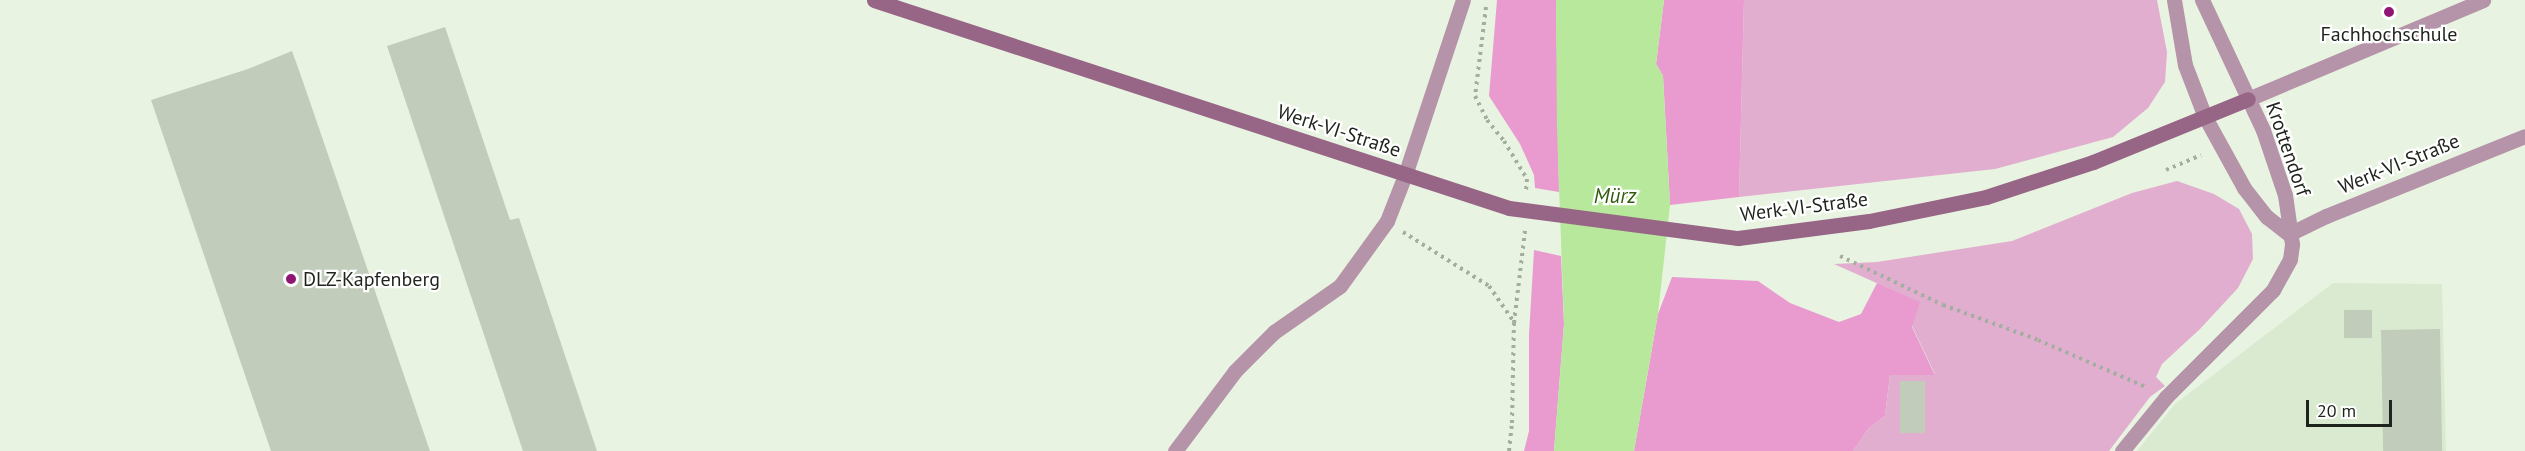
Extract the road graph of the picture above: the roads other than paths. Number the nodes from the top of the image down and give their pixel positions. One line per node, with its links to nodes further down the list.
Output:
1 (874, 0): 9 (main road, Werk-VI-Straße)
2 (1463, 0): 9 (street)
3 (2174, 0): 7 (street)
4 (2202, 0): 6 (street, Krottendorf)
5 (2483, 0): 6 (street, Werk-VI-Straße)
6 (2248, 99): 7 (main road, Werk-VI-Straße); 10 (street, Krottendorf)
7 (2205, 117): 9 (main road, Werk-VI-Straße); 10 (street)
8 (2525, 136): 10 (street, Werk-VI-Straße)
9 (1405, 175): 11 (street)
10 (2291, 239): 12 (street, Krottendorf)
11 (1175, 451)
12 (2122, 451)

